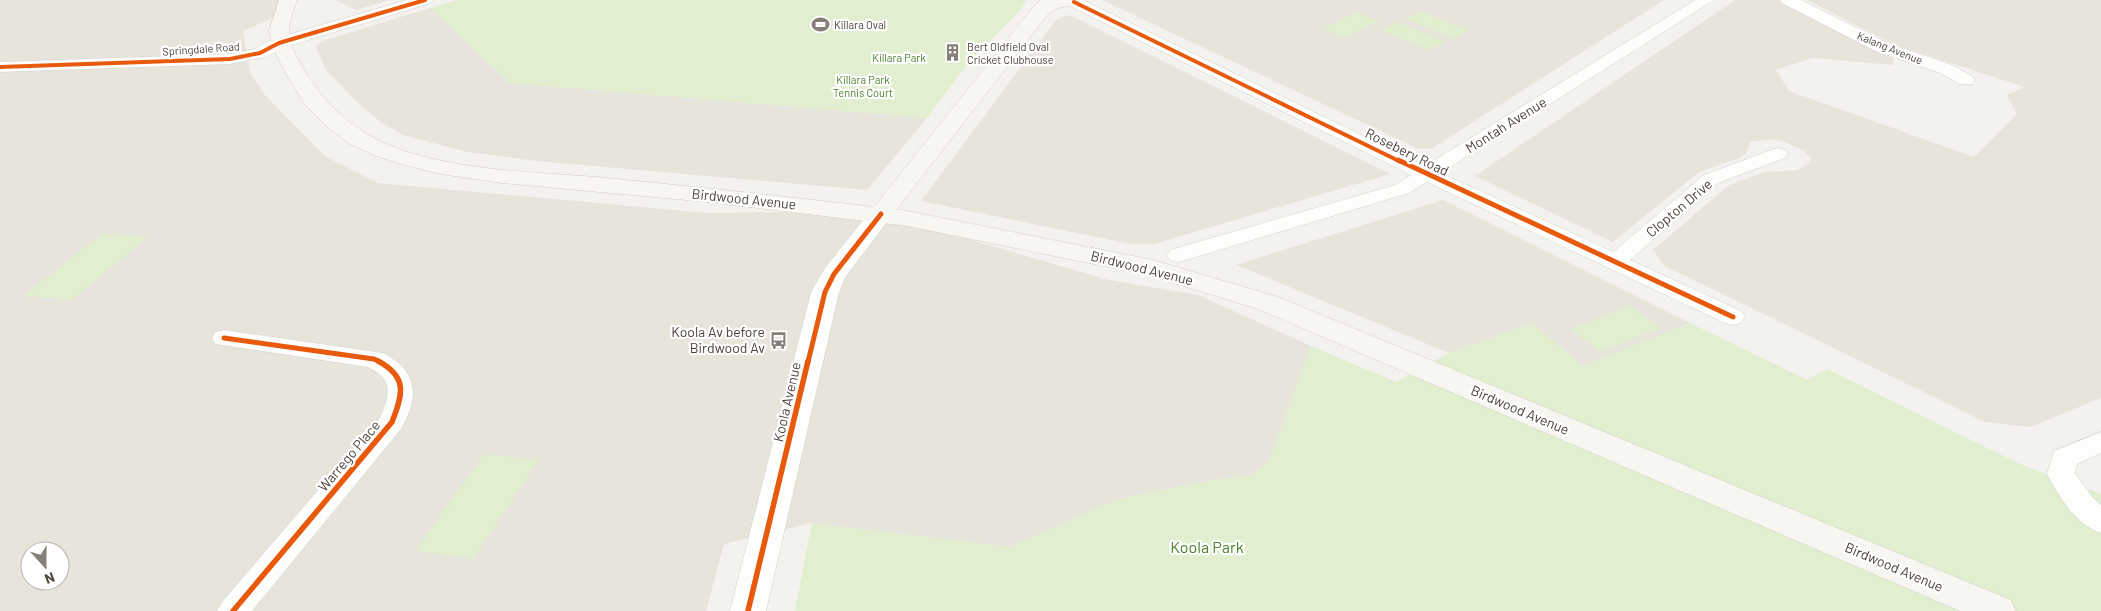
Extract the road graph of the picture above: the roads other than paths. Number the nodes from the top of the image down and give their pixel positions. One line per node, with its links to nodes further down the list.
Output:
1 (288, 0): 7 (main road)
2 (425, 0): 7 (street, Springdale Road)
3 (1706, 0): 11 (street, Montah Avenue)
4 (1788, 0): 9 (street, Kalang Avenue)
5 (1052, 1): 6 (main road); 12 (main road, Koola Avenue)
6 (1076, 1): 11 (street, Rosebery Road)
7 (279, 43): 8 (street, Springdale Road); 12 (main road, Birdwood Avenue)
8 (0, 67)
9 (1966, 80)
10 (1778, 154): 14 (street, Clopton Drive)
11 (1426, 174): 13 (street, Montah Avenue); 14 (street, Rosebery Road)
12 (881, 214): 20 (street, Koola Avenue); 21 (main road, Birdwood Avenue)
13 (1178, 256)
14 (1615, 262): 15 (street, Rosebery Road)
15 (1733, 317)
16 (224, 338): 19 (street, Warrego Place)
17 (2101, 442): 18 (street)
18 (2101, 522)
19 (232, 611)
20 (748, 611)
21 (1998, 611)

